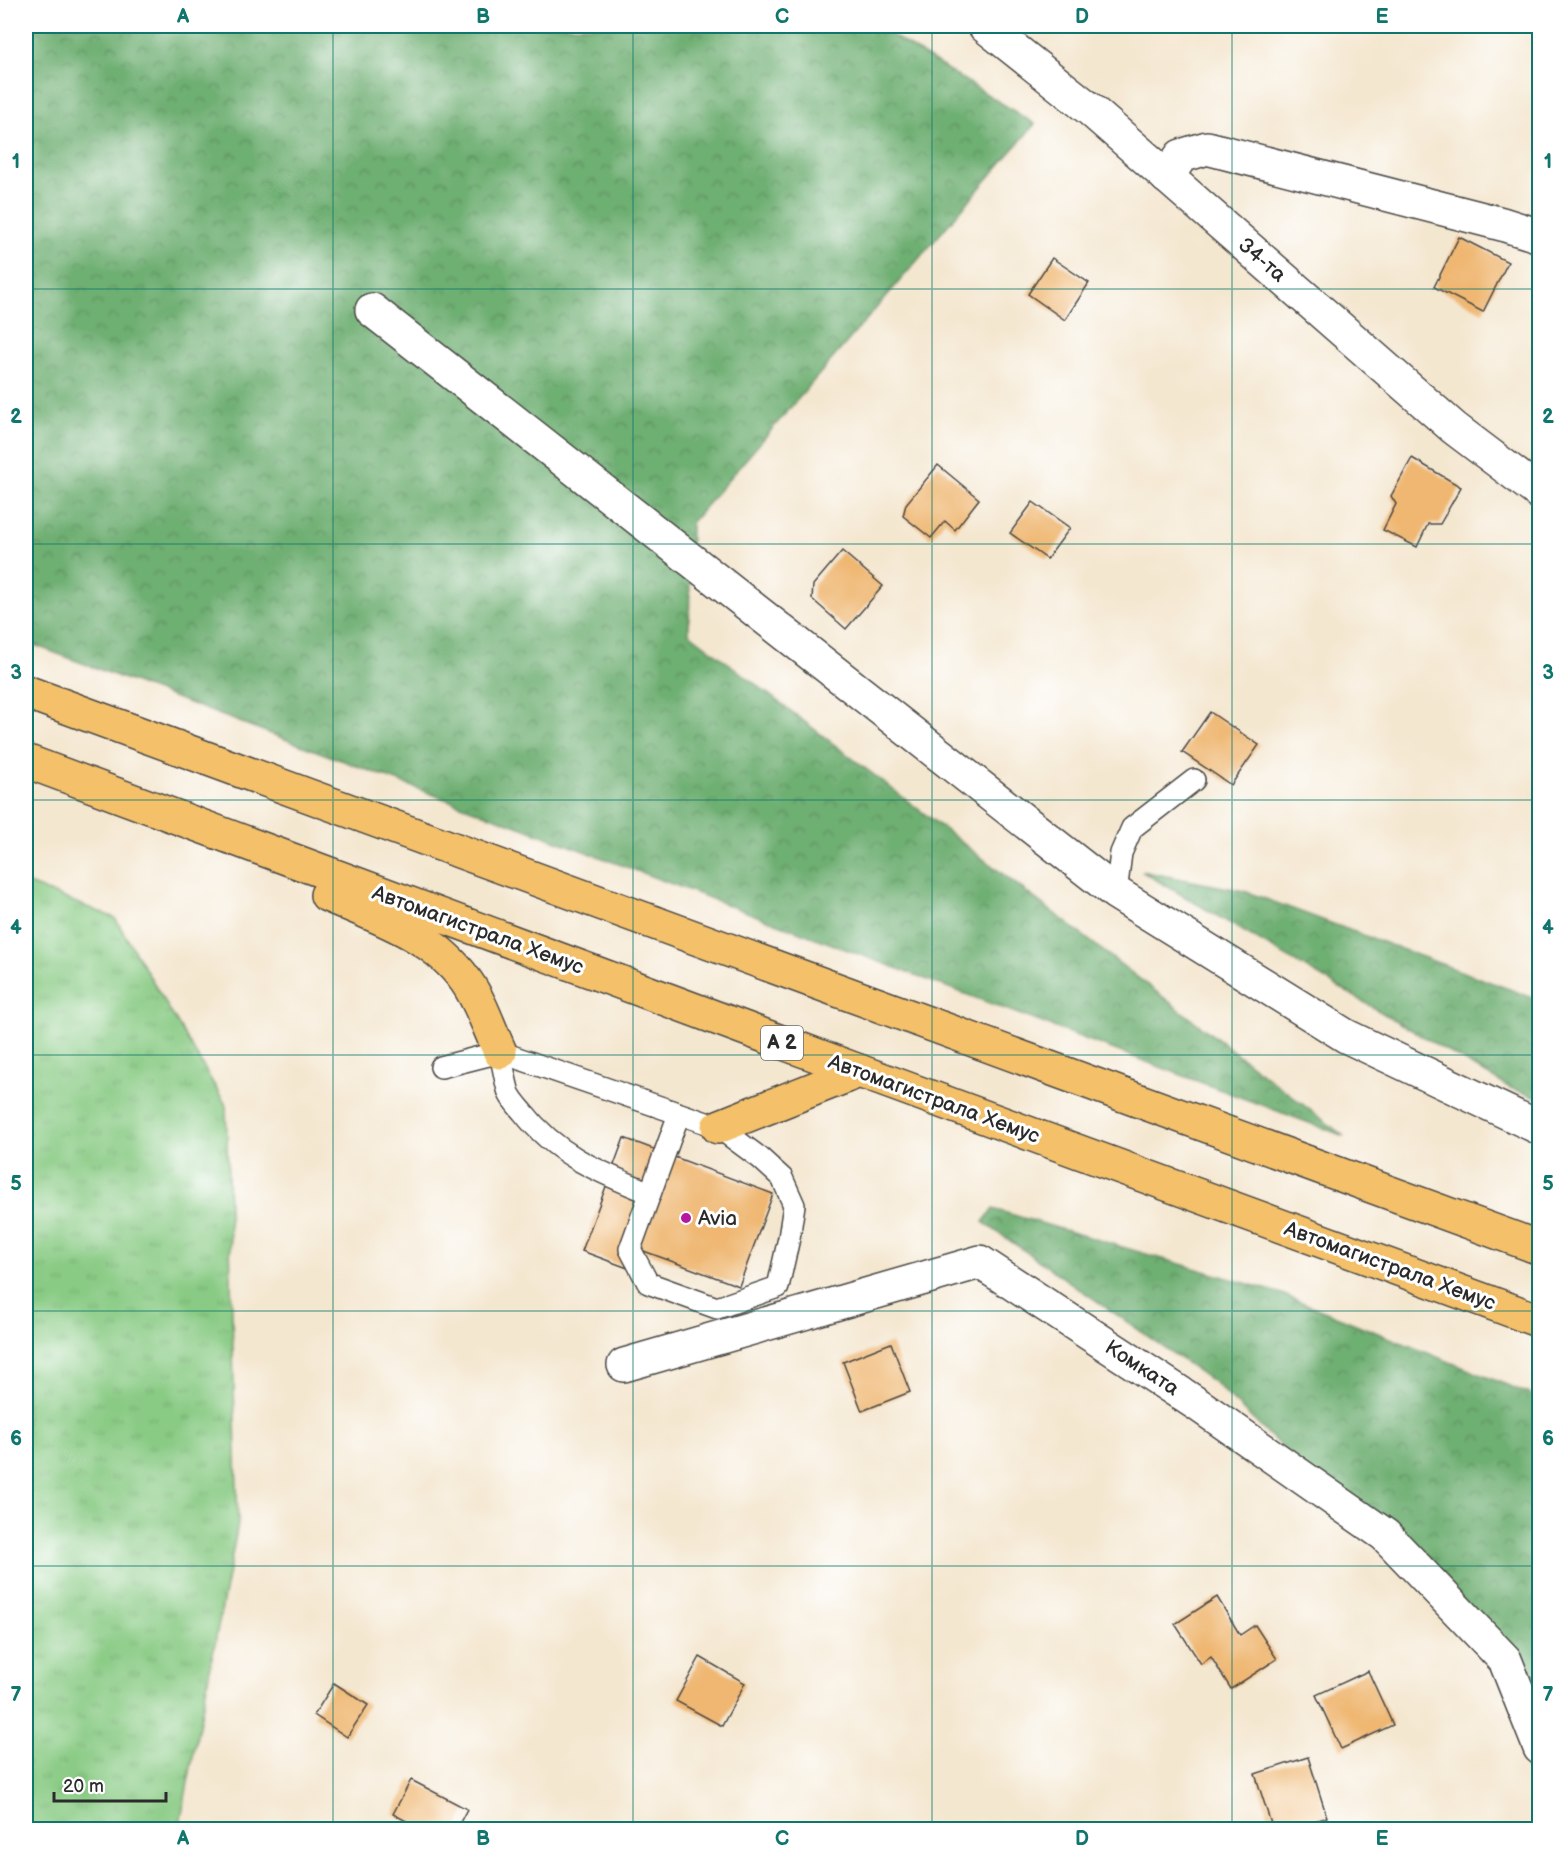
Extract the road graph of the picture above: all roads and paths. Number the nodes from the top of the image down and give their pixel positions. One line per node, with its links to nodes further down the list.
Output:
1 (985, 26): 2 (street, 34-та)
2 (1167, 177): 3 (street); 5 (street, 34-та)
3 (1539, 236)
4 (372, 310): 9 (street)
5 (1539, 493)
6 (26, 692): 17 (highway)
7 (40, 767): 10 (highway); 12 (highway, Автомагистрала Хемус / A 2)
8 (1194, 780): 9 (lane)
9 (1116, 893): 15 (street)
10 (500, 1052): 11 (lane); 13 (lane); 16 (lane)
11 (441, 1067)
12 (859, 1071): 14 (highway); 20 (highway, Автомагистрала Хемус / A 2)
13 (679, 1114): 14 (lane); 16 (lane)
14 (718, 1127): 18 (lane)
15 (1539, 1128)
16 (650, 1192): 18 (lane)
17 (1539, 1248)
18 (778, 1287): 19 (lane)
19 (789, 1317): 21 (street, Комката); 22 (street, Комката)
20 (1539, 1321)
21 (624, 1365)
22 (1539, 1748)

